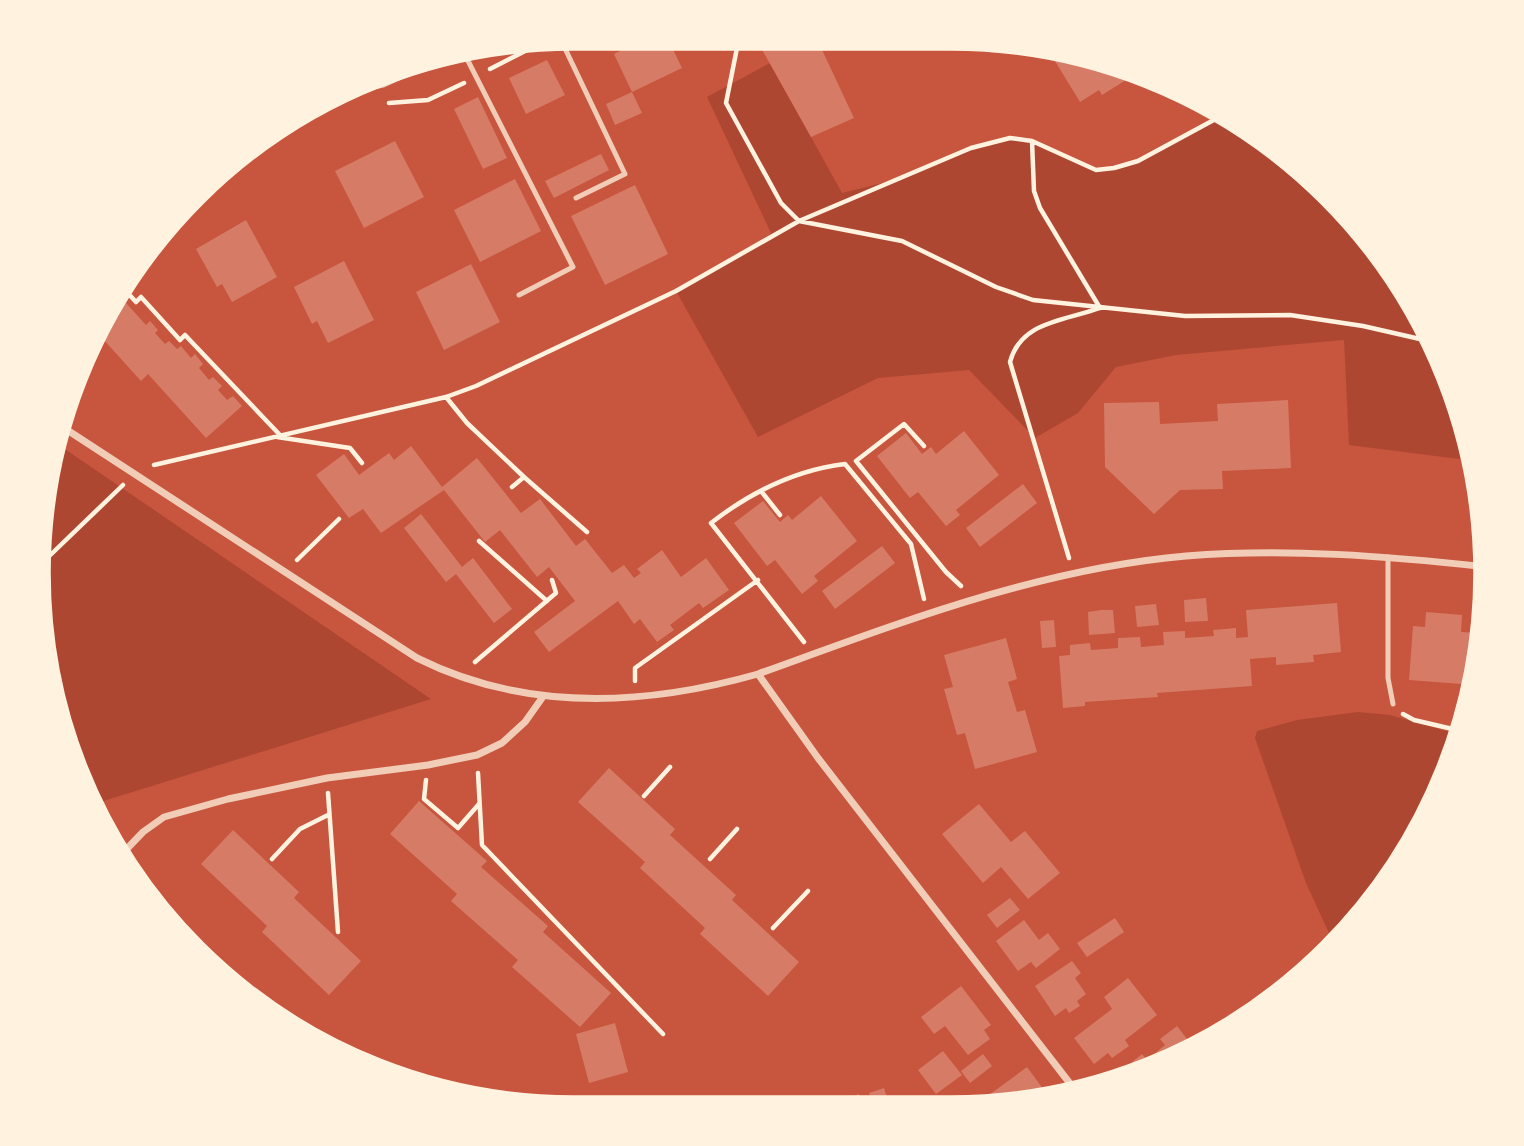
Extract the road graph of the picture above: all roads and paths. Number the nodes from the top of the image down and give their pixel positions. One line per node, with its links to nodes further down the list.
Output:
1 (565, 49): 9 (lane)
2 (737, 49): 10 (path)
3 (524, 51): 5 (path)
4 (467, 60): 5 (lane)
5 (476, 77): 6 (path); 12 (lane)
6 (383, 103)
7 (1215, 120): 8 (path)
8 (1032, 141): 10 (path); 13 (path)
9 (576, 198)
10 (799, 220): 13 (path); 15 (path)
11 (129, 295): 17 (path)
12 (519, 295)
13 (1100, 308): 14 (path); 36 (path)
14 (1420, 339)
15 (446, 397): 17 (path); 23 (path)
16 (69, 431): 22 (street)
17 (276, 435): 20 (path); 22 (path)
18 (923, 446): 19 (path)
19 (856, 461): 21 (path); 35 (path)
20 (362, 463)
21 (845, 464): 26 (path); 40 (path)
22 (134, 474): 34 (street)
23 (524, 477): 24 (path); 29 (path)
24 (512, 486)
25 (120, 487): 31 (path)
26 (761, 491): 27 (path); 38 (path)
27 (780, 515)
28 (339, 519): 34 (path)
29 (587, 532)
30 (479, 541): 39 (path)
31 (50, 556)
32 (1388, 556): 33 (street); 36 (street); 46 (lane)
33 (1475, 566)
34 (286, 571): 45 (street)
35 (946, 572)
36 (1073, 573): 40 (street)
37 (552, 580): 39 (path)
38 (758, 580): 41 (path); 43 (path)
39 (547, 601): 42 (path)
40 (928, 613): 44 (street)
41 (799, 631)
42 (482, 655)
43 (635, 668)
44 (758, 674): 45 (street); 63 (street)
45 (542, 698): 48 (street)
46 (1393, 704): 47 (path)
47 (1451, 729)
48 (477, 755): 49 (street); 53 (path)
49 (428, 765): 51 (street); 53 (path)
50 (670, 768): 52 (path)
51 (327, 778): 54 (path); 56 (street)
52 (645, 796)
53 (480, 803): 62 (path)
54 (328, 815): 57 (path); 61 (path)
55 (737, 829): 58 (path)
56 (127, 848)
57 (272, 859)
58 (710, 859)
59 (808, 891): 60 (path)
60 (773, 928)
61 (338, 932)
62 (663, 1034)
63 (1070, 1083)

